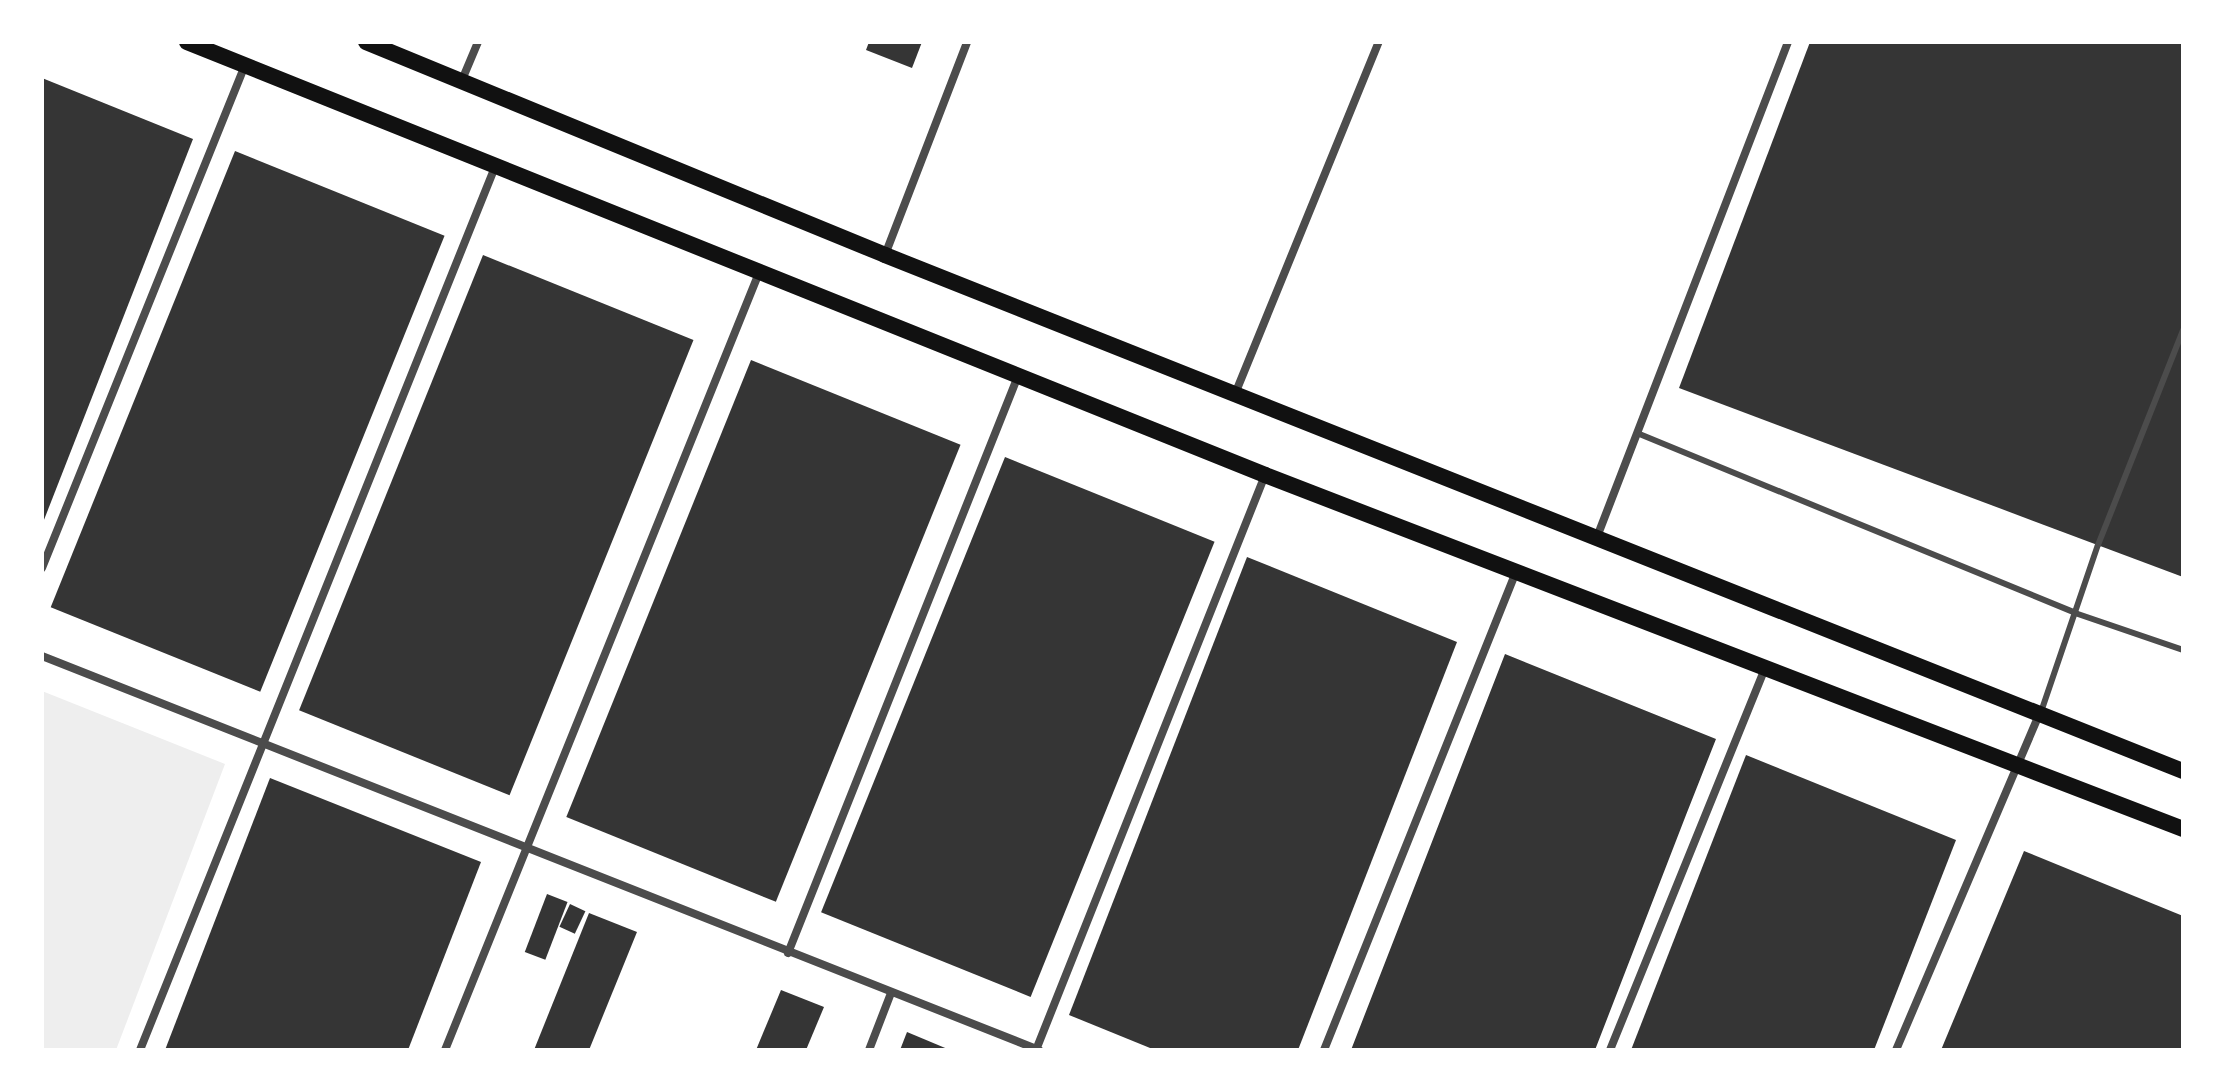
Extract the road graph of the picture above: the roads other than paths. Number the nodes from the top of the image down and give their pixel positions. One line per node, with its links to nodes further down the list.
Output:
1 (187, 42): 7 (main road)
2 (366, 42): 8 (main road)
3 (478, 42): 8 (street)
4 (967, 42): 10 (street)
5 (1379, 42): 14 (street)
6 (1788, 42): 15 (street)
7 (245, 65): 9 (main road); 18 (street)
8 (462, 80): 10 (main road)
9 (495, 167): 11 (main road); 25 (street)
10 (885, 255): 14 (main road)
11 (759, 273): 13 (main road); 29 (street)
12 (2183, 330): 20 (lane)
13 (1018, 376): 16 (main road); 30 (street)
14 (1235, 394): 17 (main road)
15 (1637, 433): 17 (street); 20 (lane)
16 (1265, 475): 19 (main road); 35 (street)
17 (1597, 537): 24 (main road)
18 (42, 568)
19 (1518, 569): 23 (main road); 36 (street)
20 (2075, 613): 21 (lane); 24 (lane)
21 (2183, 650)
22 (42, 656): 25 (street)
23 (1767, 665): 26 (main road); 37 (street)
24 (2041, 712): 26 (street); 27 (main road)
25 (262, 746): 29 (street); 32 (street)
26 (2017, 763): 28 (main road); 38 (street)
27 (2183, 770)
28 (2183, 829)
29 (524, 847): 30 (street); 33 (street)
30 (788, 953): 31 (street)
31 (891, 993): 34 (street); 35 (street)
32 (140, 1050)
33 (445, 1050)
34 (869, 1050)
35 (1037, 1050)
36 (1324, 1050)
37 (1610, 1050)
38 (1896, 1050)

